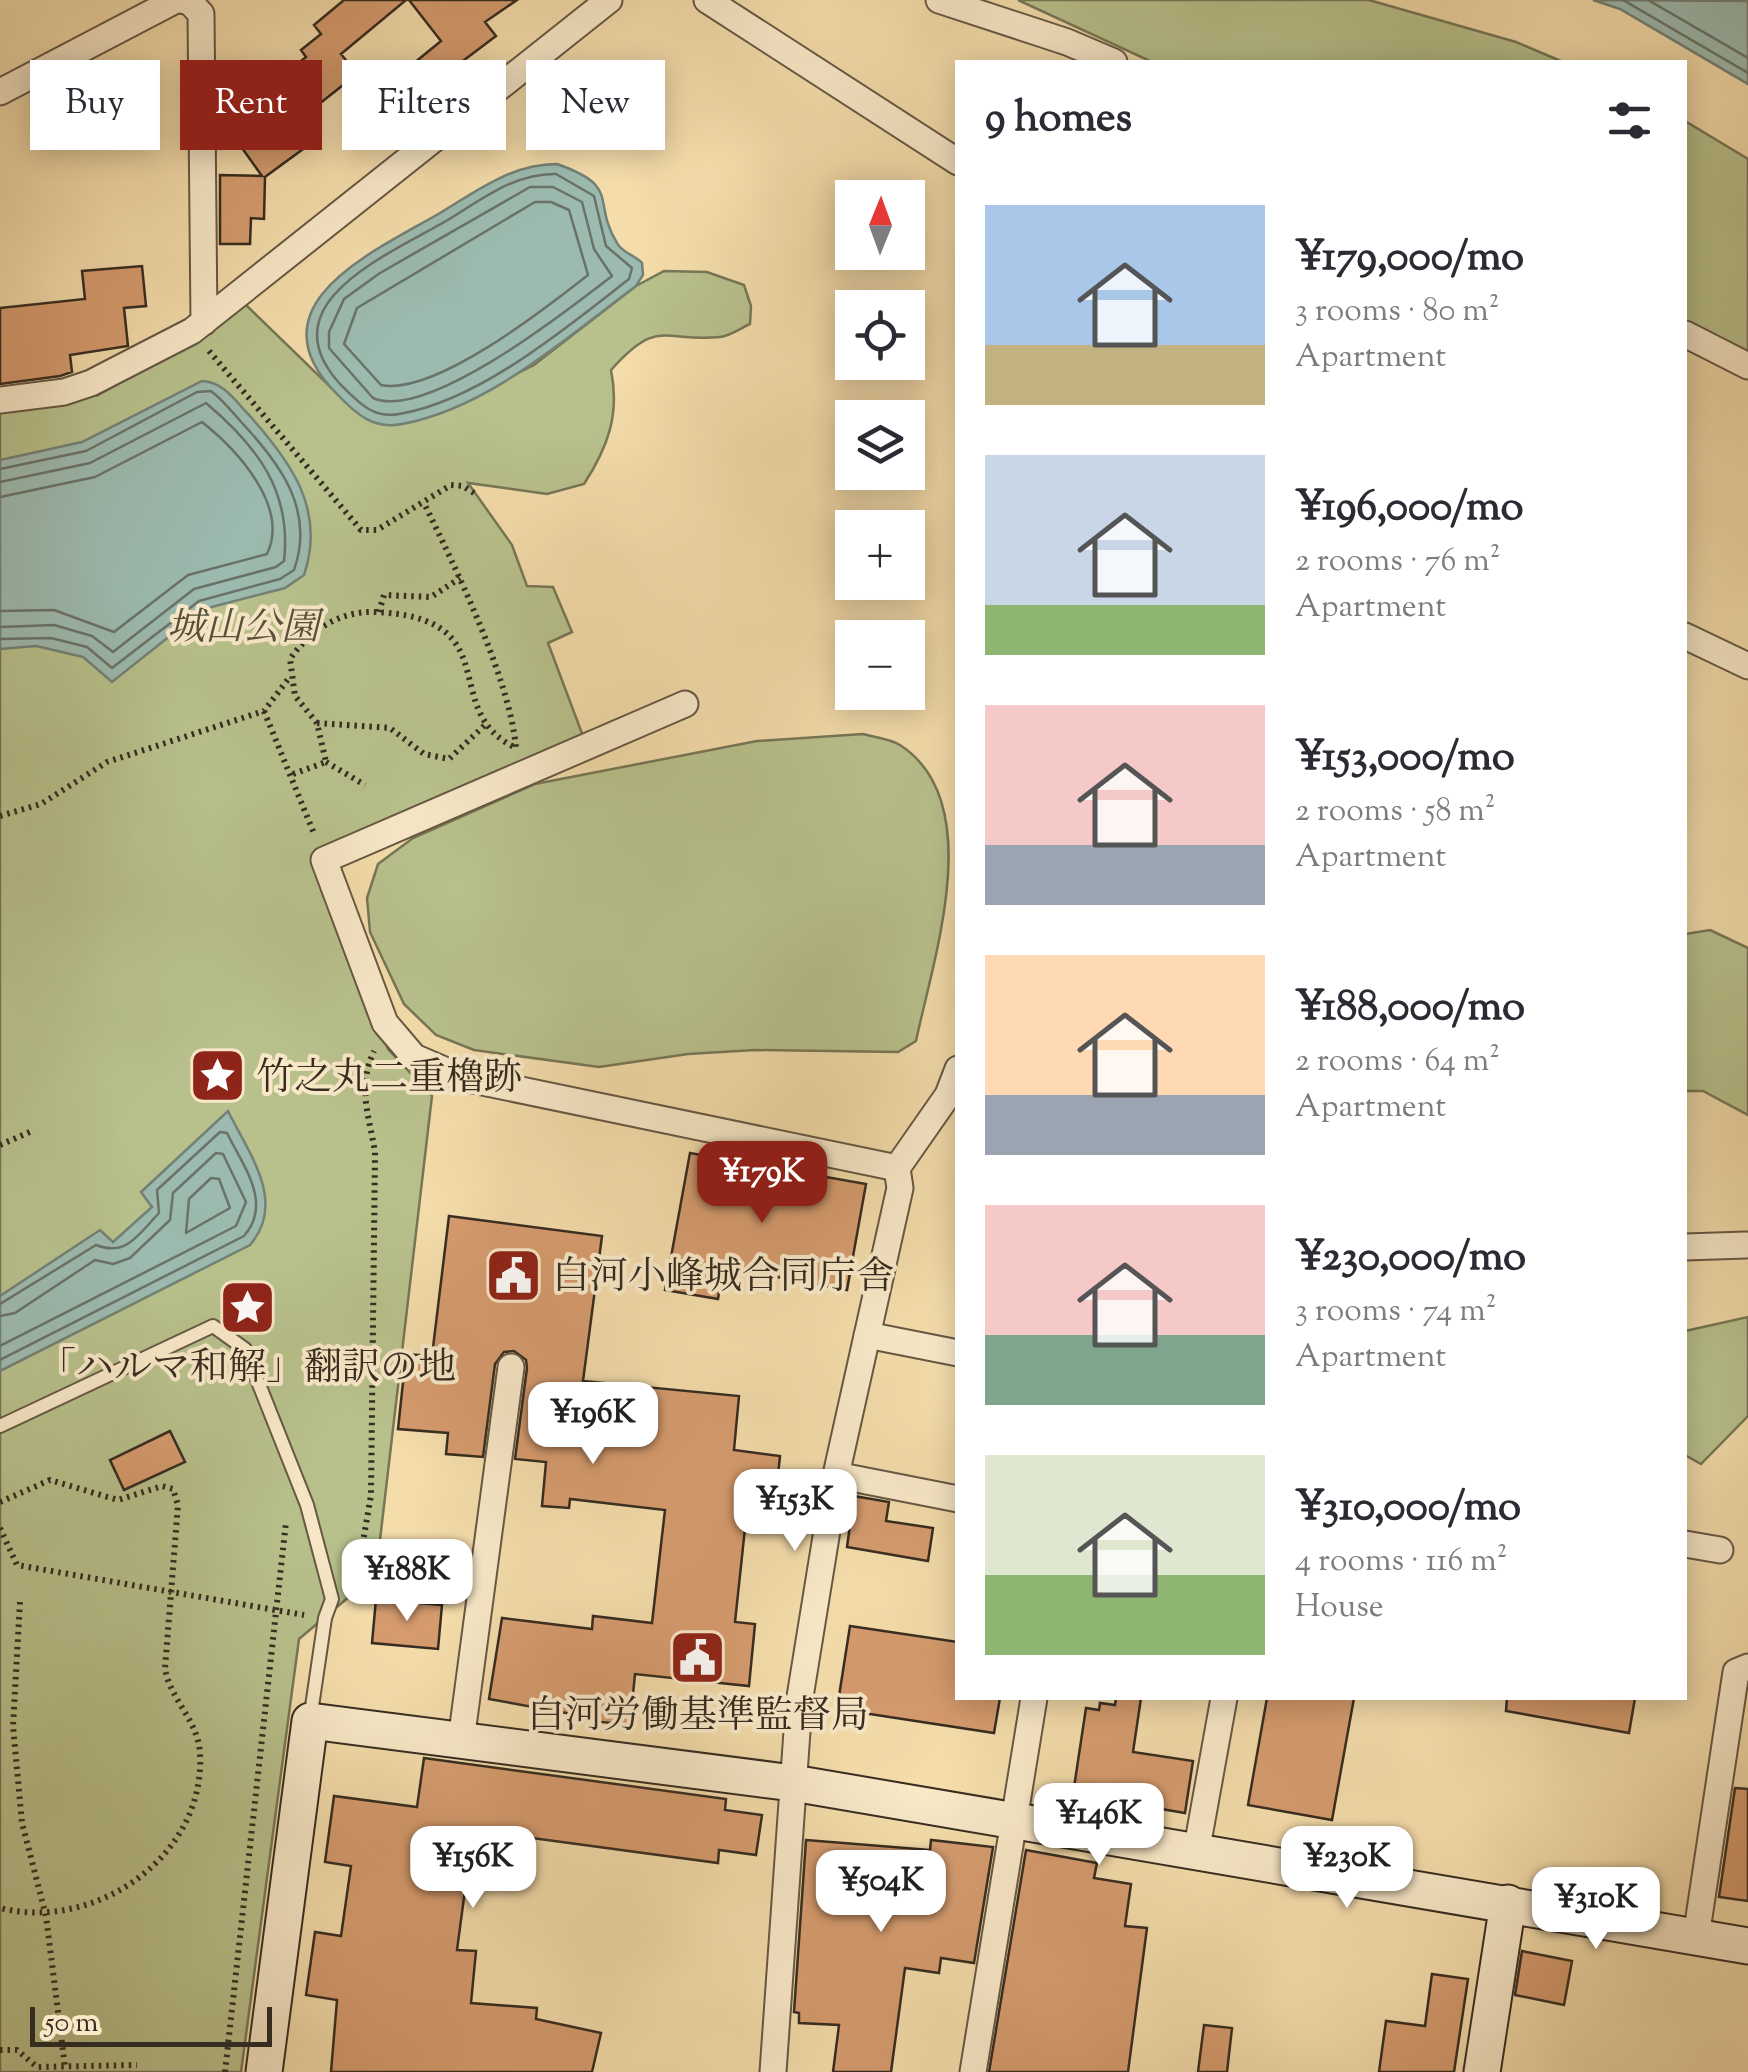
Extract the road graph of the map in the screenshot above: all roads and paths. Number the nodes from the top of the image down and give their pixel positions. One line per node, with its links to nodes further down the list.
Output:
1 (179, 0): 6 (street); 8 (street)
2 (609, 0): 8 (street)
3 (707, 0): 7 (street)
4 (939, 0): 5 (street)
5 (1109, 60)
6 (0, 92)
7 (955, 160)
8 (198, 327): 11 (street); 13 (path)
9 (1687, 335): 10 (street)
10 (1748, 366)
11 (0, 400)
12 (478, 495): 13 (path)
13 (424, 503): 14 (path)
14 (460, 578): 15 (path); 22 (path)
15 (379, 612): 18 (path); 22 (path)
16 (1687, 637): 17 (street)
17 (1748, 666)
18 (290, 678): 20 (path); 21 (path)
19 (685, 704): 27 (street)
20 (264, 711): 24 (path); 26 (path)
21 (317, 722): 22 (path); 23 (path)
22 (485, 725)
23 (326, 762): 24 (path); 25 (path)
24 (292, 774): 27 (path)
25 (365, 785)
26 (0, 816)
27 (324, 860): 28 (street)
28 (385, 1023): 32 (street); 47 (path)
29 (955, 1077): 32 (street)
30 (34, 1130): 31 (path)
31 (0, 1145)
32 (897, 1168): 35 (street)
33 (1746, 1245): 34 (street)
34 (1687, 1247)
35 (867, 1334): 36 (street); 40 (street)
36 (955, 1351)
37 (511, 1367): 55 (street)
38 (0, 1426): 39 (lane)
39 (292, 1468): 47 (lane); 49 (path)
40 (836, 1475): 41 (street); 56 (street)
41 (955, 1498)
42 (0, 1502): 46 (path)
43 (0, 1528): 46 (path)
44 (1687, 1544): 45 (street)
45 (1720, 1550)
46 (169, 1591): 49 (path); 61 (path)
47 (332, 1599): 50 (lane)
48 (20, 1602): 61 (path)
49 (277, 1610): 50 (path); 67 (path)
50 (325, 1618): 54 (lane)
51 (1748, 1666): 62 (street)
52 (1034, 1700): 57 (street)
53 (1224, 1700): 58 (street)
54 (310, 1721): 55 (street); 68 (street)
55 (461, 1740): 56 (street)
56 (793, 1784): 57 (street); 69 (street)
57 (1013, 1820): 58 (street); 70 (street)
58 (1196, 1854): 59 (street)
59 (1508, 1904): 62 (street); 71 (street)
60 (0, 1908): 61 (path)
61 (46, 1916): 66 (path)
62 (1696, 1937): 63 (street)
63 (1748, 1946)
64 (0, 2050): 66 (path)
65 (136, 2065): 66 (path)
66 (65, 2066)
67 (225, 2072)
68 (264, 2072)
69 (773, 2072)
70 (973, 2072)
71 (1482, 2072)

